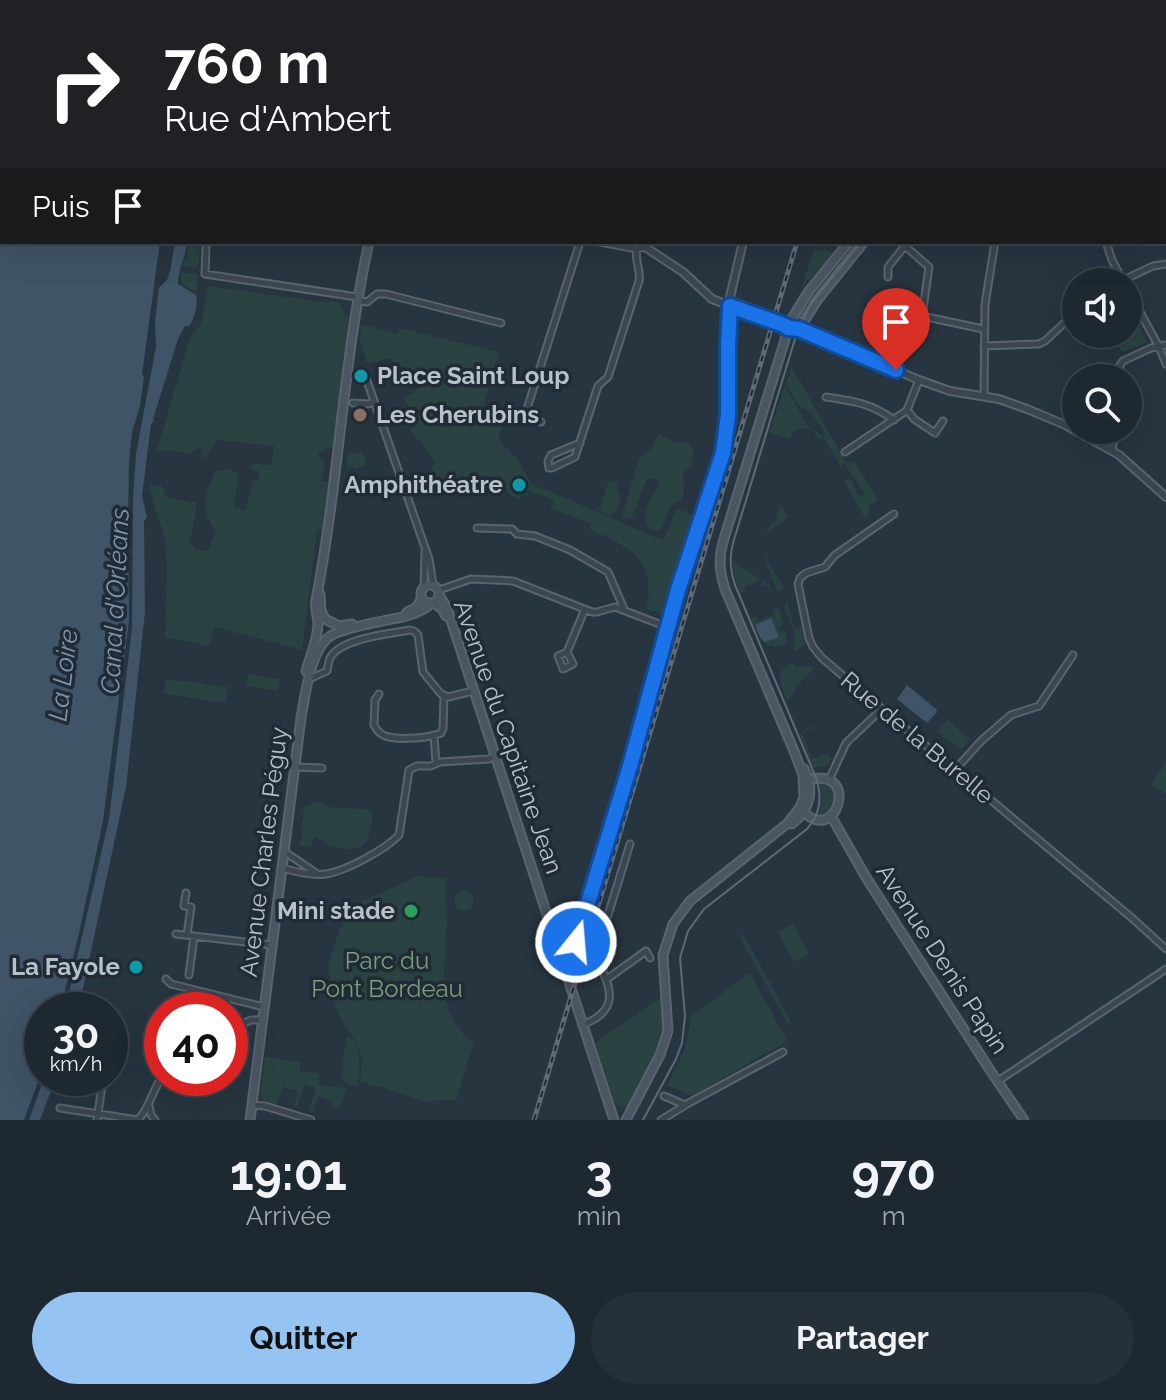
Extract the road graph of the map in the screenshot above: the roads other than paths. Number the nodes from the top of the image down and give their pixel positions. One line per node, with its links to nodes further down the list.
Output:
1 (369, 244): 16 (main road, Avenue Charles Péguy)
2 (579, 244): 37 (street)
3 (621, 244): 11 (street)
4 (743, 244): 17 (street)
5 (847, 244): 21 (main road)
6 (862, 244): 22 (main road)
7 (907, 244): 15 (street); 23 (street)
8 (995, 244): 23 (street)
9 (1107, 244): 13 (street)
10 (206, 246): 16 (street)
11 (642, 246): 17 (street); 38 (street)
12 (1166, 264): 14 (street)
13 (1116, 268)
14 (1142, 271)
15 (888, 277)
16 (357, 298): 19 (street); 53 (main road, Avenue Charles Péguy)
17 (730, 306): 21 (street); 54 (street)
18 (1142, 312): 25 (street)
19 (501, 323)
20 (1062, 325): 24 (street)
21 (788, 328): 22 (main road); 69 (main road)
22 (799, 329): 29 (street)
23 (983, 329): 24 (street)
24 (984, 346): 30 (street)
25 (1163, 346): 26 (street); 27 (street)
26 (1121, 364)
27 (1166, 364)
28 (365, 375): 32 (street)
29 (919, 380): 30 (street); 34 (street)
30 (984, 396): 40 (street)
31 (826, 397): 35 (street)
32 (374, 402): 33 (street); 45 (street)
33 (353, 403)
34 (907, 410): 35 (street); 36 (street)
35 (894, 420): 41 (street)
36 (943, 421)
37 (541, 422)
38 (580, 443): 38 (street)
39 (1113, 444): 40 (street)
40 (1112, 450): 42 (street)
41 (845, 452)
42 (1166, 496)
43 (894, 514): 62 (street, Rue de la Burelle)
44 (477, 528): 51 (street)
45 (426, 550): 46 (street); 47 (street)
46 (424, 587): 47 (main road); 48 (main road)
47 (437, 590): 49 (main road); 50 (street); 59 (main road, Avenue du Capitaine Jean)
48 (421, 598): 49 (main road); 52 (main road)
49 (432, 603): 55 (main road); 59 (main road, Avenue du Capitaine Jean)
50 (585, 609): 51 (street); 56 (street)
51 (624, 610): 54 (street)
52 (334, 624): 53 (main road); 55 (main road, Avenue Charles Péguy)
53 (320, 625): 55 (main road); 58 (main road, Avenue Charles Péguy)
54 (667, 627): 82 (street)
55 (330, 636): 58 (main road, Avenue Charles Péguy)
56 (567, 652)
57 (1073, 655): 68 (street)
58 (307, 683): 61 (street); 66 (main road, Avenue Charles Péguy)
59 (472, 692): 61 (street); 64 (main road, Avenue du Capitaine Jean)
60 (379, 694): 63 (street)
61 (444, 697): 63 (street)
62 (882, 709): 68 (street, Rue de la Burelle); 70 (street)
63 (434, 736): 65 (street)
64 (494, 757): 65 (street); 82 (main road, Avenue du Capitaine Jean)
65 (436, 763): 76 (street)
66 (296, 767): 67 (street); 74 (main road, Avenue Charles Péguy)
67 (322, 768)
68 (955, 770): 81 (street, Rue de la Burelle)
69 (807, 780): 70 (main road); 71 (main road)
70 (829, 780): 72 (main road)
71 (802, 810): 72 (main road); 107 (main road)
72 (831, 816): 93 (main road, Avenue Denis Papin)
73 (630, 844): 87 (street)
74 (284, 851): 75 (main road, Avenue Charles Péguy); 76 (street)
75 (282, 868): 76 (street); 80 (main road, Avenue Charles Péguy)
76 (317, 874)
77 (186, 893): 79 (street)
78 (176, 934): 79 (street)
79 (190, 936): 80 (street); 85 (street)
80 (272, 945): 88 (main road, Avenue Charles Péguy)
81 (1166, 949)
82 (560, 958): 91 (main road, Avenue du Capitaine Jean)
83 (650, 958): 87 (street)
84 (1166, 969): 93 (street)
85 (189, 975)
86 (166, 979): 88 (street)
87 (607, 979): 91 (street)
88 (264, 1007): 89 (main road, Avenue Charles Péguy)
89 (262, 1020): 90 (street); 98 (main road, Avenue Charles Péguy)
90 (248, 1021)
91 (581, 1025): 106 (main road, Avenue du Capitaine Jean)
92 (783, 1052): 99 (street)
93 (998, 1081): 109 (main road, Avenue Denis Papin)
94 (100, 1096): 101 (street)
95 (152, 1096): 97 (street)
96 (664, 1096): 99 (street)
97 (149, 1105): 102 (street); 103 (street)
98 (252, 1105): 104 (main road, Avenue Charles Péguy); 105 (street)
99 (685, 1105): 108 (street)
100 (60, 1108): 101 (street)
101 (97, 1117): 102 (street)
102 (138, 1120)
103 (155, 1120)
104 (250, 1120)
105 (311, 1120)
106 (612, 1120)
107 (627, 1120)
108 (661, 1120)
109 (1024, 1120)

